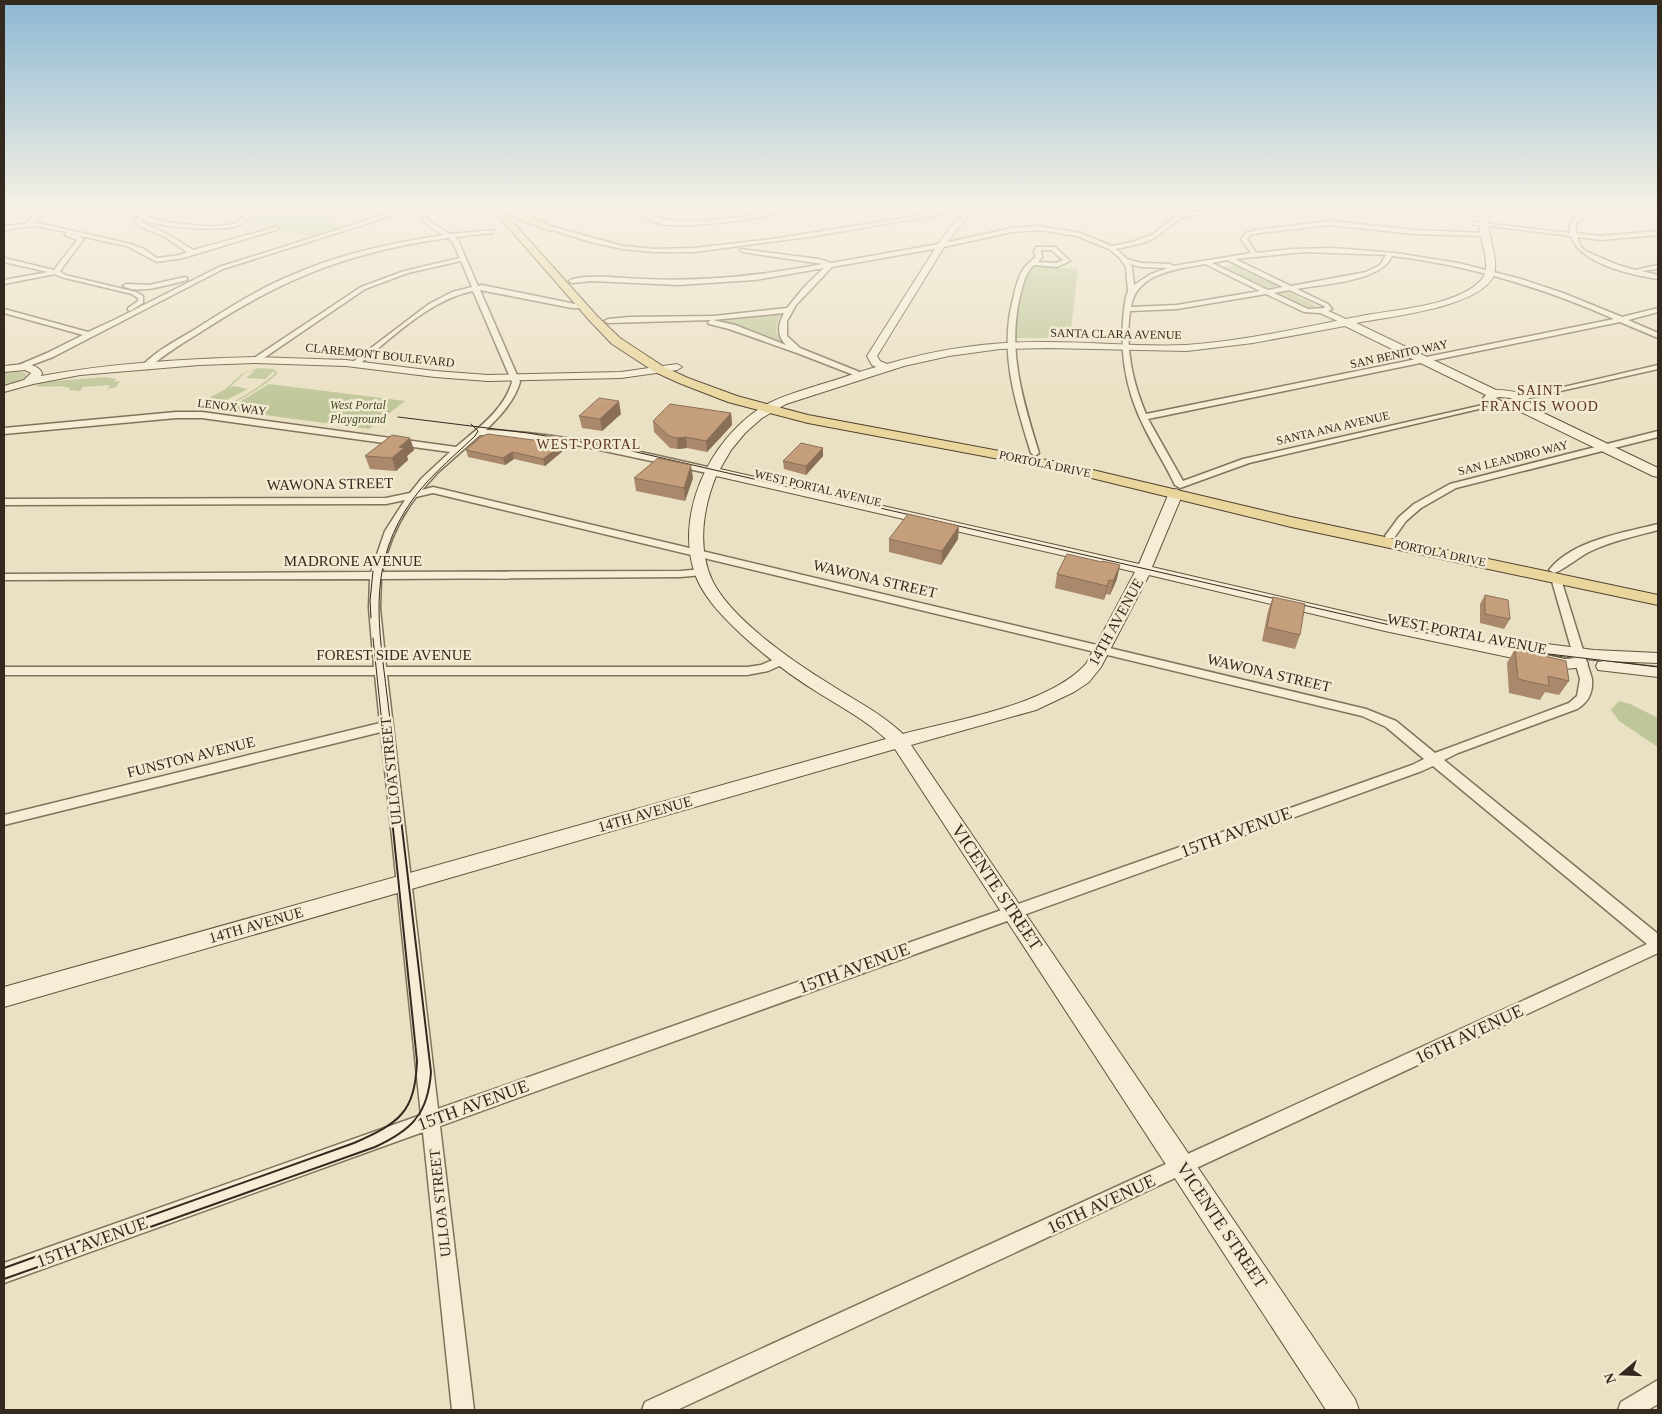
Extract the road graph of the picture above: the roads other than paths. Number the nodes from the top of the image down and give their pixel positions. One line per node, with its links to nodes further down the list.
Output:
1 (40, 275): 23 (street)
2 (60, 275): 38 (street)
3 (76, 275): 4 (street)
4 (198, 275)
5 (206, 275): 38 (street)
6 (296, 275): 51 (street)
7 (398, 275): 46 (street)
8 (470, 275): 24 (street)
9 (554, 275): 28 (main road, PORTOLA DRIVE)
10 (567, 275): 22 (main road, PORTOLA DRIVE)
11 (776, 275): 22 (street)
12 (820, 275): 30 (street)
13 (923, 275): 45 (street)
14 (1023, 275): 41 (street)
15 (1129, 275): 26 (street)
16 (1154, 275): 26 (street)
17 (1232, 275): 27 (street)
18 (1263, 275): 25 (street)
19 (1358, 275): 25 (street)
20 (1488, 275): 37 (street, SANTA CLARA AVENUE)
21 (1494, 275): 35 (street)
22 (572, 281): 36 (main road, PORTOLA DRIVE)
23 (4, 282)
24 (475, 288): 28 (street); 48 (street); 59 (street)
25 (1289, 288): 27 (street); 31 (street)
26 (1131, 291): 29 (street)
27 (1267, 292): 29 (street); 31 (street)
28 (585, 309): 56 (main road, PORTOLA DRIVE)
29 (1126, 309): 42 (street)
30 (790, 310): 34 (street); 44 (street)
31 (1321, 310): 37 (street)
32 (1658, 310): 35 (street, SAN BENITO WAY)
33 (4, 311): 38 (street)
34 (678, 319): 36 (street); 44 (street)
35 (1616, 320): 39 (street); 40 (street); 47 (street, SAN BENITO WAY)
36 (608, 322): 49 (main road, PORTOLA DRIVE)
37 (1346, 323): 42 (street, SANTA CLARA AVENUE); 47 (street)
38 (90, 334): 43 (street)
39 (1658, 336)
40 (1658, 342)
41 (1010, 345): 42 (street, SANTA CLARA AVENUE); 52 (street, SANTA CLARA AVENUE); 72 (street)
42 (1124, 348): 65 (street)
43 (50, 355): 50 (street); 57 (street)
44 (806, 355): 54 (street)
45 (872, 356): 52 (street); 54 (street)
46 (255, 360): 48 (street, CLAREMONT BOULEVARD); 51 (street, CLAREMONT BOULEVARD)
47 (1424, 360): 62 (street); 65 (street, SAN BENITO WAY)
48 (354, 364): 59 (street, CLAREMONT BOULEVARD)
49 (677, 366): 56 (street, CLAREMONT BOULEVARD); 64 (main road, PORTOLA DRIVE)
50 (18, 367): 55 (street); 57 (street)
51 (145, 367): 57 (street, CLAREMONT BOULEVARD)
52 (884, 367): 58 (street, SANTA CLARA AVENUE)
53 (1658, 367): 63 (street)
54 (845, 368): 58 (street)
55 (4, 369)
56 (662, 370): 59 (street, CLAREMONT BOULEVARD); 64 (main road, PORTOLA DRIVE)
57 (33, 374): 60 (street)
58 (859, 375): 64 (street, SANTA CLARA AVENUE)
59 (516, 378): 66 (street, ULLOA STREET)
60 (7, 388): 61 (street)
61 (4, 397)
62 (1495, 399): 63 (street); 75 (street, SANTA ANA AVENUE)
63 (1522, 403): 70 (street)
64 (772, 406): 72 (main road, PORTOLA DRIVE); 73 (street, VICENTE STREET); 75 (main road, PORTOLA DRIVE)
65 (1143, 417): 75 (street)
66 (487, 424): 68 (street, ULLOA STREET); 73 (street, WEST PORTAL AVENUE)
67 (4, 431): 71 (street, LENOX WAY)
68 (479, 432): 71 (street, ULLOA STREET); 73 (street, WEST PORTAL AVENUE)
69 (1658, 434): 70 (street, SAN LEANDRO WAY)
70 (1605, 448): 74 (street); 79 (street, SAN LEANDRO WAY)
71 (456, 450): 76 (street, ULLOA STREET)
72 (1035, 453): 75 (main road, PORTOLA DRIVE)
73 (714, 468): 80 (street, VICENTE STREET); 81 (street, WEST PORTAL AVENUE); 81 (street, WEST PORTAL AVENUE)
74 (1658, 473)
75 (1178, 489): 79 (main road, PORTOLA DRIVE); 81 (street, 14TH AVENUE); 83 (main road, PORTOLA DRIVE)
76 (413, 495): 77 (street, WAWONA STREET); 80 (street, WAWONA STREET); 84 (street, ULLOA STREET)
77 (4, 502)
78 (1658, 527): 83 (street)
79 (1390, 536): 83 (main road, PORTOLA DRIVE)
80 (697, 553): 82 (street, VICENTE STREET); 88 (street, WAWONA STREET)
81 (1145, 567): 88 (street, 14TH AVENUE); 89 (street, WEST PORTAL AVENUE); 89 (street, WEST PORTAL AVENUE)
82 (702, 572): 84 (street, MADRONE AVENUE); 91 (street, VICENTE STREET)
83 (1555, 574): 86 (main road, PORTOLA DRIVE); 87 (main road, PORTOLA DRIVE); 89 (street, 15TH AVENUE)
84 (376, 576): 85 (street, MADRONE AVENUE); 93 (street, ULLOA STREET)
85 (4, 577)
86 (1658, 592)
87 (1658, 600)
88 (1102, 650): 96 (street, 14TH AVENUE); 97 (street, WAWONA STREET)
89 (1579, 658): 90 (street, WEST PORTAL AVENUE); 94 (street, WEST PORTAL AVENUE); 97 (street, 15TH AVENUE)
90 (1658, 658)
91 (782, 660): 93 (street, FOREST SIDE AVENUE); 96 (street, VICENTE STREET)
92 (4, 671): 93 (street, FOREST SIDE AVENUE)
93 (380, 672): 95 (street, ULLOA STREET)
94 (1658, 672)
95 (386, 726): 98 (street, FUNSTON AVENUE); 99 (street, ULLOA STREET)
96 (900, 742): 99 (street, 14TH AVENUE); 100 (street, VICENTE STREET)
97 (1435, 759): 100 (street, 15TH AVENUE); 101 (street, WAWONA STREET)
98 (4, 820)
99 (404, 883): 102 (street, 14TH AVENUE); 103 (street, ULLOA STREET)
100 (1014, 911): 103 (street, 15TH AVENUE); 104 (street, VICENTE STREET)
101 (1658, 945): 104 (street, 16TH AVENUE)
102 (4, 997)
103 (430, 1120): 105 (street, 15TH AVENUE); 107 (street, ULLOA STREET)
104 (1183, 1166): 108 (street, 16TH AVENUE); 109 (street, VICENTE STREET)
105 (4, 1273)
106 (1658, 1391): 110 (street)
107 (463, 1410)
108 (653, 1410)
109 (1344, 1410)
110 (1629, 1410)

